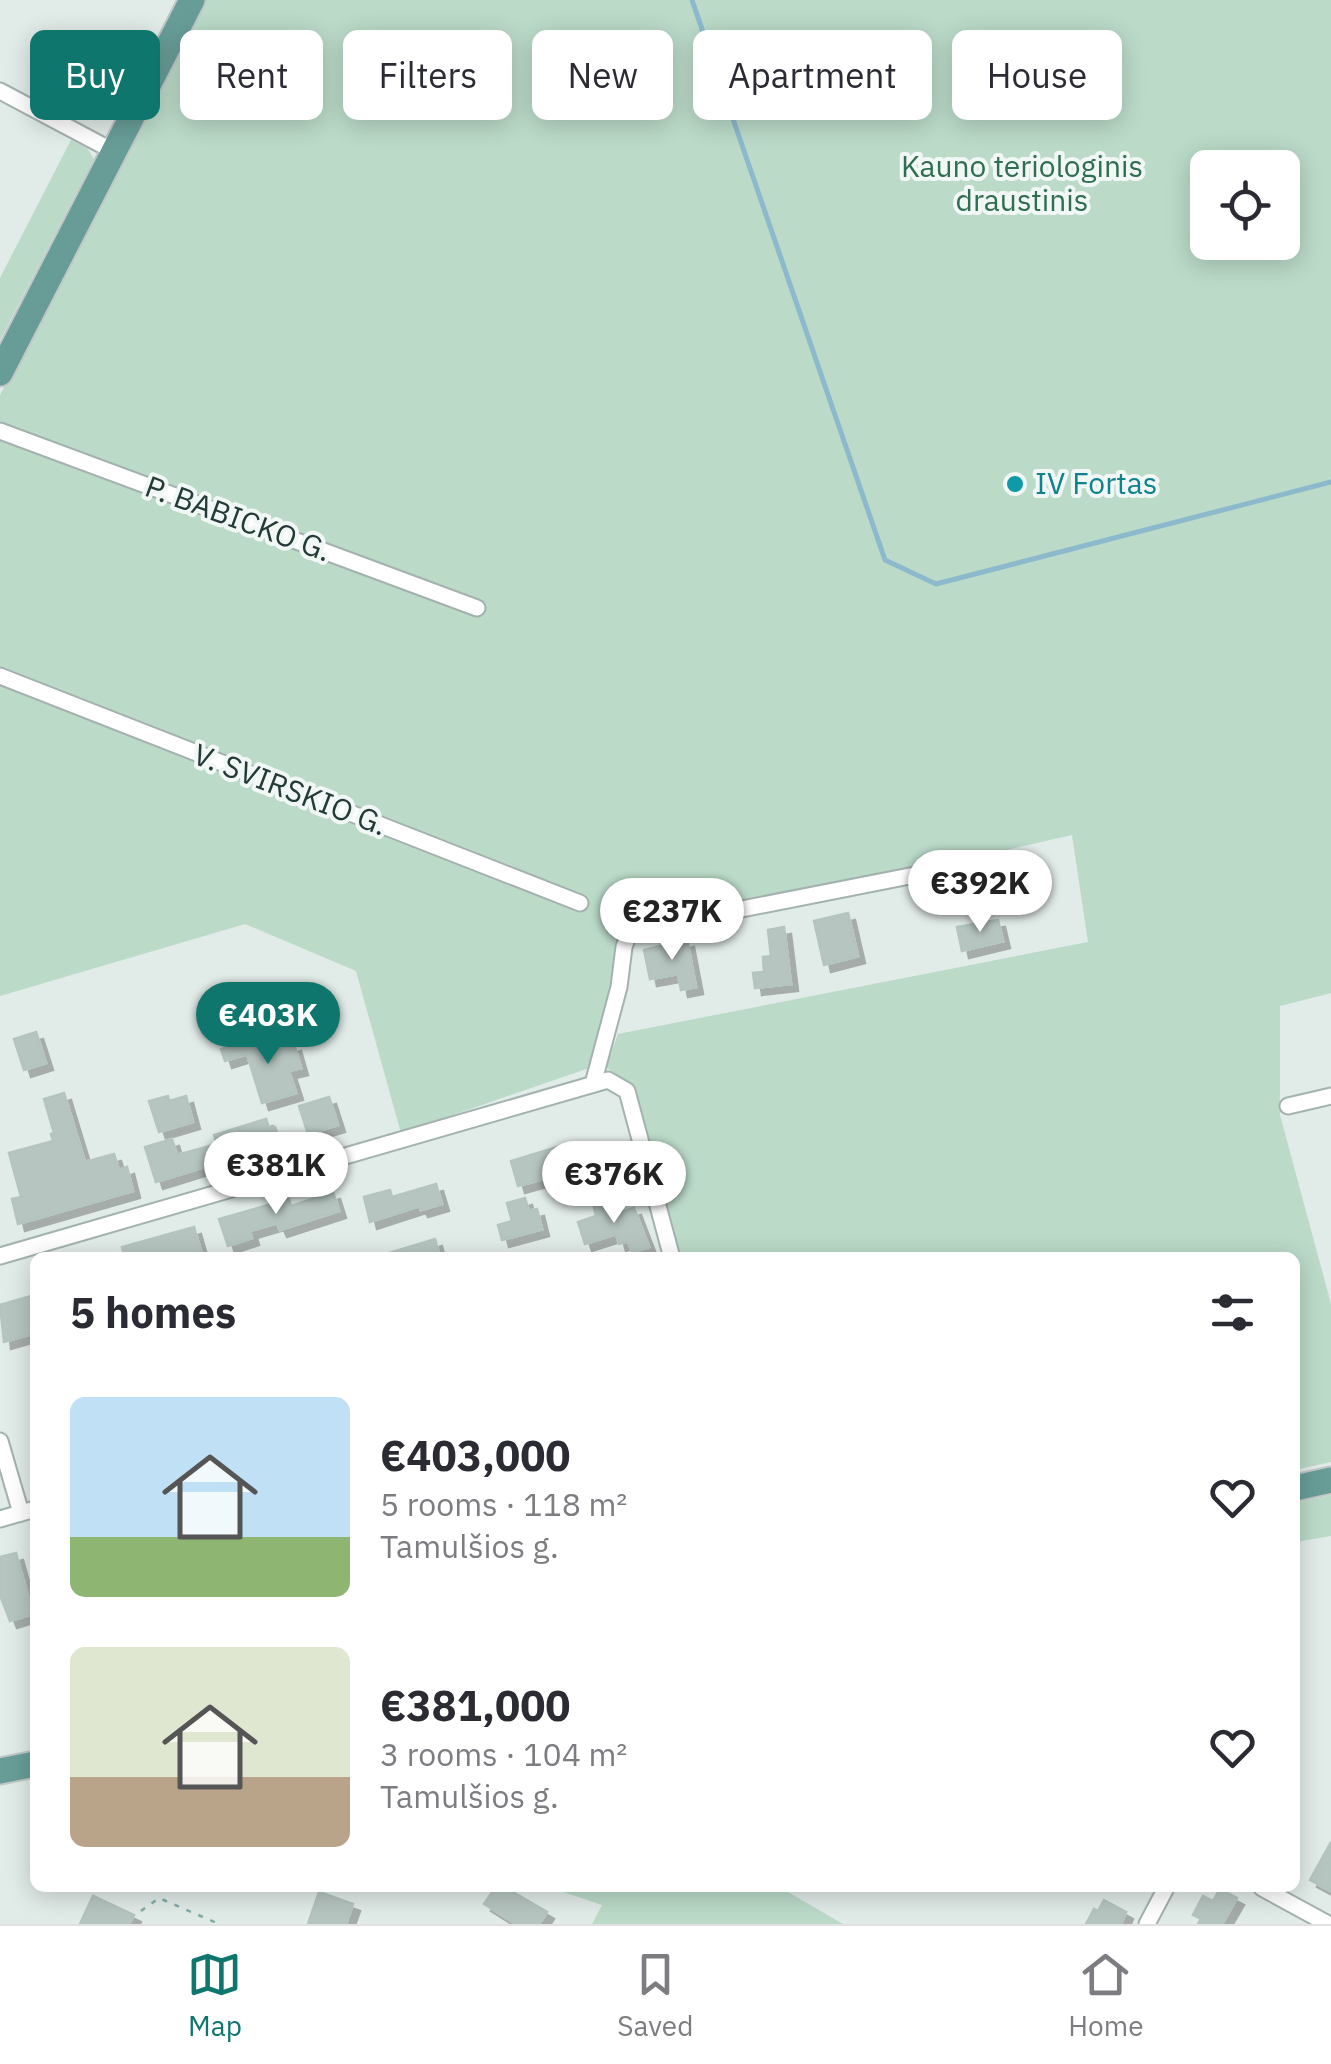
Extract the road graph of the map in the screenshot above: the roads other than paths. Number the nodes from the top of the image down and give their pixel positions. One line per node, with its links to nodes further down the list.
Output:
1 (192, 0): 3 (main road)
2 (0, 91): 3 (street)
3 (113, 151): 4 (main road)
4 (0, 373)
5 (0, 431): 6 (street, P. BABICKO G.)
6 (477, 608)
7 (0, 676): 9 (street, V. SVIRSKIO G.)
8 (986, 861): 10 (street)
9 (580, 903)
10 (601, 1082): 13 (street); 14 (street)
11 (1331, 1096): 12 (street)
12 (1288, 1106)
13 (670, 1252)
14 (0, 1256)
15 (0, 1441): 18 (street)
16 (1331, 1480): 17 (main road)
17 (1300, 1487)
18 (28, 1511): 19 (street)
19 (0, 1519)
20 (30, 1765): 21 (main road)
21 (0, 1772)
22 (1164, 1892): 24 (street)
23 (1269, 1892): 25 (street)
24 (1147, 1924)
25 (1328, 1924)

